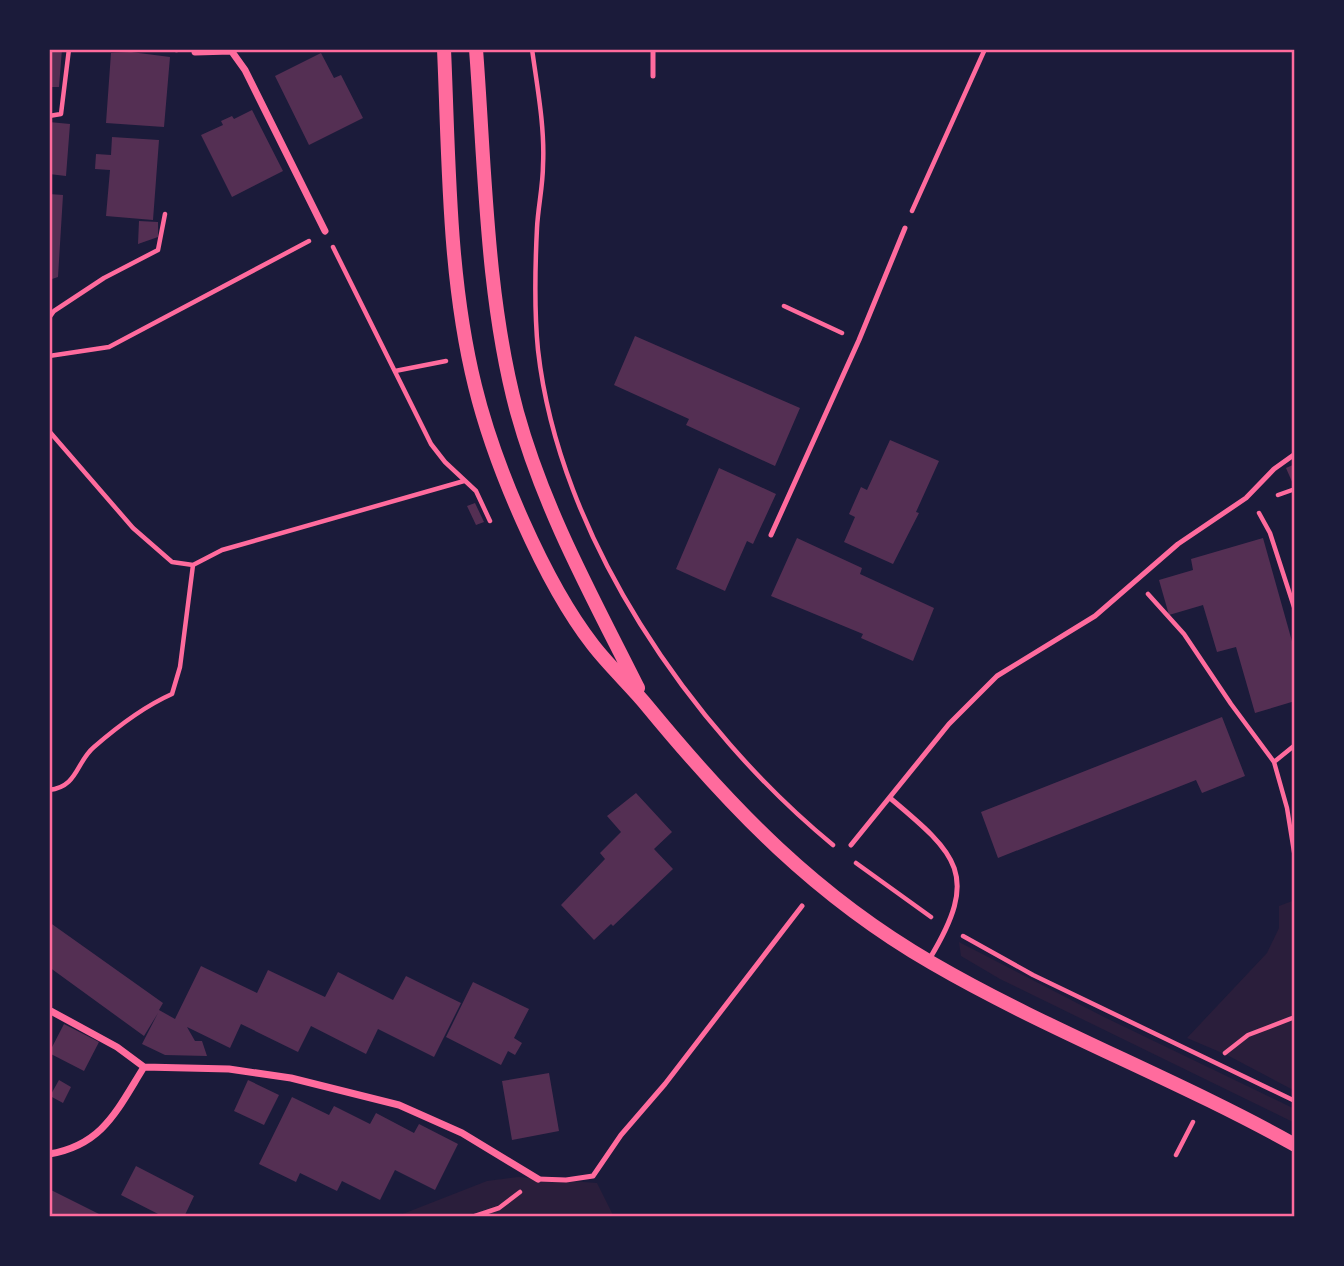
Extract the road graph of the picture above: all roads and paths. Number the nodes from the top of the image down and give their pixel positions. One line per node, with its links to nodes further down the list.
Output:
1 (69, 49): 10 (path)
2 (444, 49): 30 (main road)
3 (476, 49): 30 (main road)
4 (532, 49): 36 (path)
5 (653, 49): 9 (lane)
6 (985, 49): 12 (path)
7 (230, 50): 8 (street); 13 (street)
8 (195, 52)
9 (653, 76)
10 (49, 116)
11 (165, 214): 16 (path)
12 (905, 228): 17 (lane)
13 (326, 231): 20 (path)
14 (287, 255): 18 (path)
15 (784, 306): 17 (path)
16 (49, 318)
17 (859, 340): 26 (lane)
18 (49, 356)
19 (454, 359): 20 (path)
20 (395, 371): 23 (path)
21 (49, 431): 27 (path)
22 (1295, 454): 24 (lane)
23 (465, 481): 25 (path); 27 (path)
24 (1246, 498): 28 (lane); 29 (path)
25 (490, 520)
26 (771, 535)
27 (193, 565): 33 (path)
28 (1136, 580): 32 (path); 34 (lane)
29 (1295, 610)
30 (646, 705): 42 (main road)
31 (1295, 745): 32 (path)
32 (1274, 762): 37 (path)
33 (49, 790)
34 (890, 798): 35 (lane); 42 (lane)
35 (852, 845)
36 (842, 852)
37 (1295, 858)
38 (852, 860): 40 (path)
39 (802, 906): 52 (lane)
40 (935, 919)
41 (962, 935): 47 (path)
42 (928, 961): 49 (main road)
43 (49, 1010): 46 (street)
44 (1295, 1017): 45 (path)
45 (1225, 1053)
46 (144, 1067): 50 (street); 52 (street)
47 (1295, 1101)
48 (1193, 1122): 51 (path)
49 (1295, 1145)
50 (49, 1154)
51 (1176, 1155)
52 (538, 1179): 53 (path)
53 (472, 1217)

